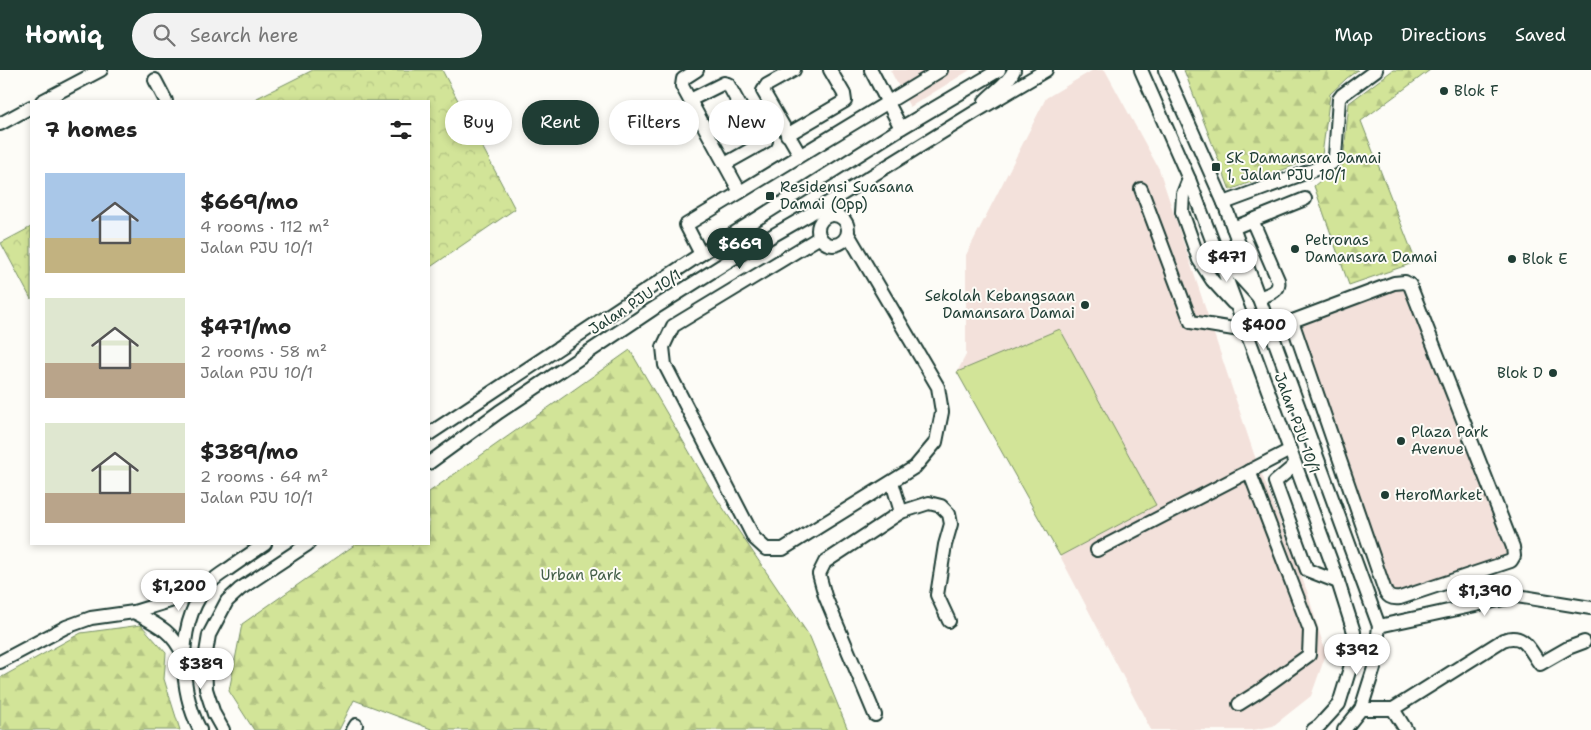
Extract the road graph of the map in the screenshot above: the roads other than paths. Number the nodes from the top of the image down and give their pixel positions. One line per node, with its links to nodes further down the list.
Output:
1 (101, 70): 14 (street)
2 (697, 70): 19 (street)
3 (794, 70): 26 (street)
4 (830, 70): 26 (street)
5 (871, 70): 20 (street)
6 (941, 70): 20 (street)
7 (999, 70): 25 (street, Jalan PJU 10/1)
8 (1014, 70): 22 (street)
9 (1046, 70): 22 (street, Jalan PJU 10/1)
10 (1131, 70): 16 (street)
11 (1141, 70): 16 (street, Jalan PJU 10/1)
12 (1165, 70): 34 (street, Jalan PJU 10/1)
13 (1376, 70): 34 (street)
14 (76, 76): 17 (street)
15 (155, 80): 18 (street)
16 (1153, 98): 29 (street, Jalan PJU 10/1)
17 (43, 100)
18 (165, 100)
19 (690, 100): 28 (street)
20 (888, 102): 25 (street); 27 (street)
21 (30, 108): 24 (street)
22 (975, 112): 33 (street, Jalan PJU 10/1)
23 (699, 116): 28 (street)
24 (0, 124)
25 (901, 128): 42 (street, Jalan PJU 10/1)
26 (788, 135): 27 (street)
27 (800, 155): 31 (street)
28 (725, 164): 31 (street)
29 (1189, 179): 41 (street, Jalan PJU 10/1); 44 (street)
30 (1141, 189): 47 (street)
31 (740, 192): 42 (street)
32 (1305, 199): 37 (street)
33 (832, 200): 35 (street, Jalan PJU 10/1); 36 (street)
34 (1224, 203): 38 (street, Jalan PJU 10/1)
35 (810, 214): 39 (street); 48 (street, Jalan PJU 10/1)
36 (842, 217): 39 (street); 40 (street)
37 (1252, 220): 38 (street); 43 (street)
38 (1234, 228): 43 (street, Jalan PJU 10/1)
39 (819, 232): 40 (street); 55 (street)
40 (848, 234): 55 (street)
41 (1215, 249): 43 (street); 44 (street, Jalan PJU 10/1)
42 (701, 254): 49 (street, Jalan PJU 10/1)
43 (1259, 298): 46 (street, Jalan PJU 10/1)
44 (1238, 309): 47 (street, Jalan PJU 10/1)
45 (1292, 321): 46 (street); 56 (street); 56 (street)
46 (1271, 330): 57 (street, Jalan PJU 10/1)
47 (1246, 331): 50 (street, Jalan PJU 10/1)
48 (500, 412): 51 (street); 52 (street, Jalan PJU 10/1)
49 (430, 433)
50 (1290, 450): 53 (street, Jalan PJU 10/1); 54 (street)
51 (430, 453)
52 (430, 463)
53 (1295, 465): 63 (street, Jalan PJU 10/1); 63 (street)
54 (1249, 471): 61 (street); 71 (street)
55 (892, 482): 58 (street)
56 (1354, 499): 57 (street)
57 (1335, 505): 67 (street, Jalan PJU 10/1)
58 (901, 512): 66 (street); 74 (street)
59 (263, 545): 62 (street)
60 (306, 545): 76 (street)
61 (1097, 550)
62 (212, 580): 65 (street); 69 (street)
63 (1338, 582): 77 (street, Jalan PJU 10/1)
64 (1591, 608): 67 (street)
65 (134, 612): 69 (street); 70 (street)
66 (949, 621)
67 (1379, 626): 72 (street, Jalan PJU 10/1)
68 (1584, 642): 73 (street)
69 (183, 655): 75 (street)
70 (0, 662)
71 (1239, 704)
72 (1361, 709): 73 (street); 78 (street, Jalan PJU 10/1)
73 (1393, 709): 79 (street)
74 (875, 715)
75 (200, 727)
76 (223, 730)
77 (1313, 730)
78 (1344, 730)
79 (1406, 730)

